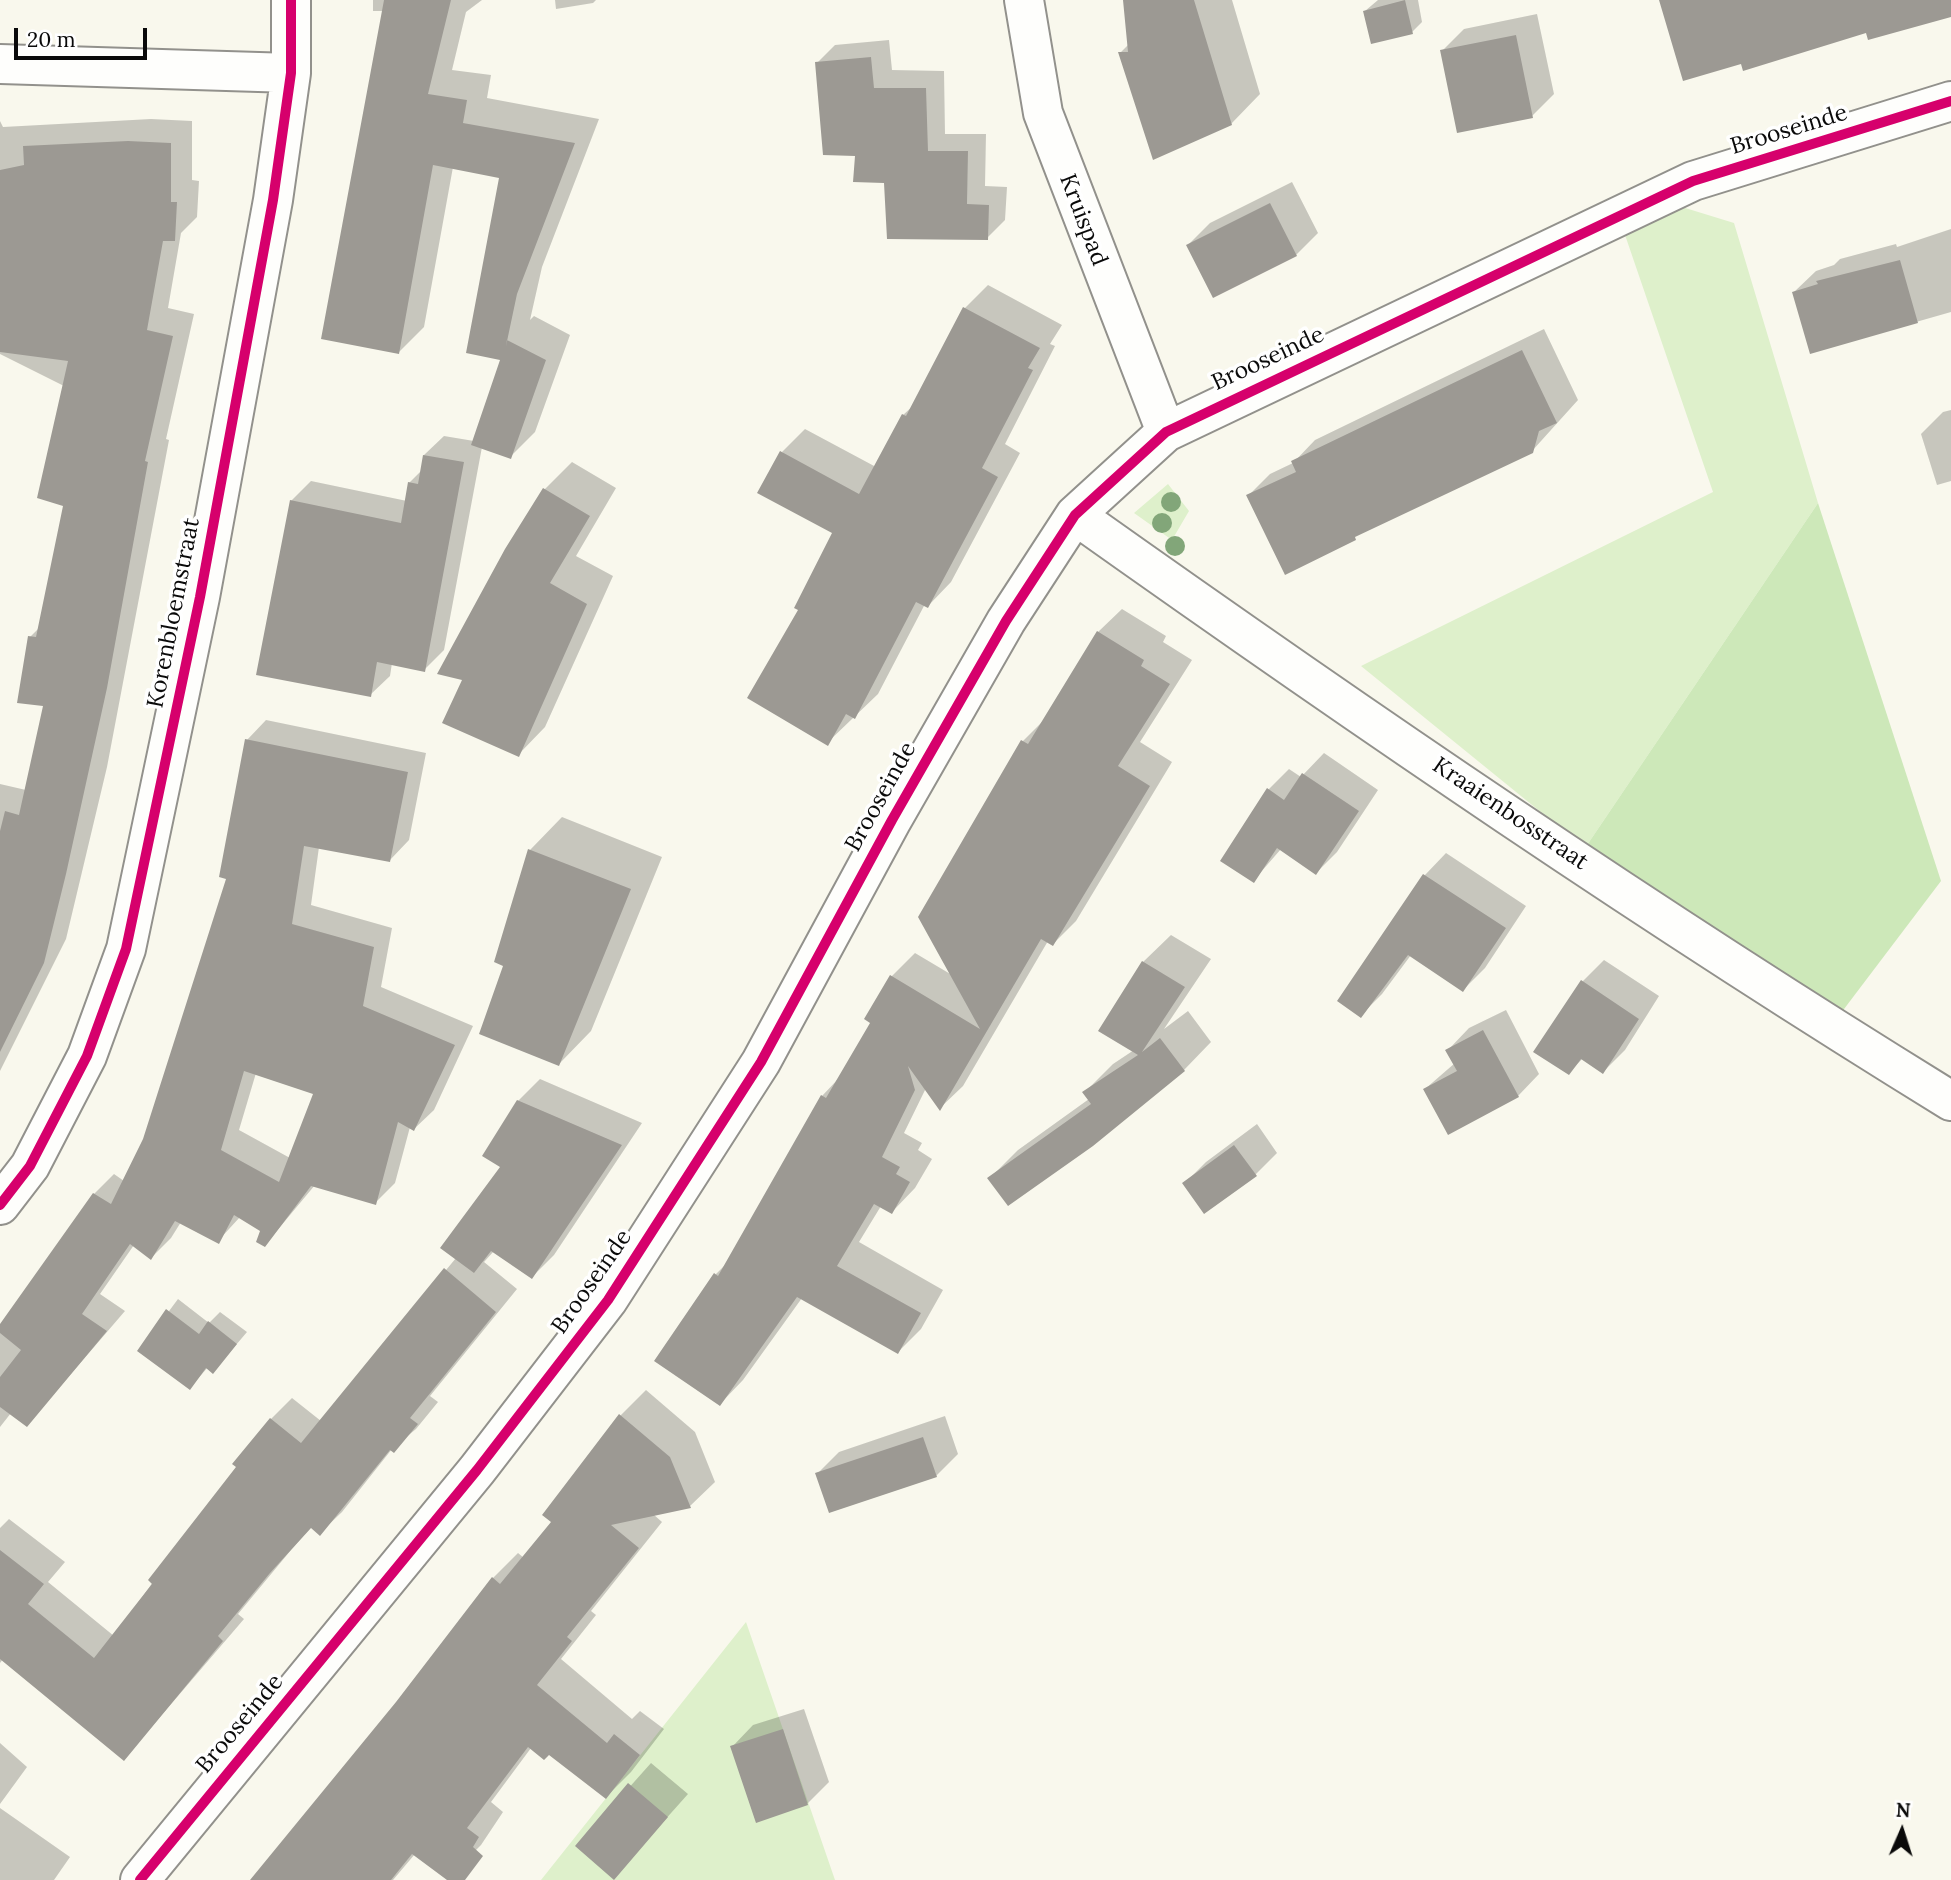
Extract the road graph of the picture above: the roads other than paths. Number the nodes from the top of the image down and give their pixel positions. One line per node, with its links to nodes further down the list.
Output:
1 (291, 0): 4 (street, Korenbloemstraat)
2 (1024, 0): 6 (street, Kruispad)
3 (0, 64): 4 (street)
4 (291, 72): 9 (street, Korenbloemstraat)
5 (1951, 101): 6 (street, Brooseinde)
6 (1166, 432): 7 (street, Brooseinde)
7 (1075, 515): 8 (street, Kraaienbosstraat); 10 (street, Brooseinde)
8 (1951, 1101)
9 (0, 1206)
10 (140, 1880)

